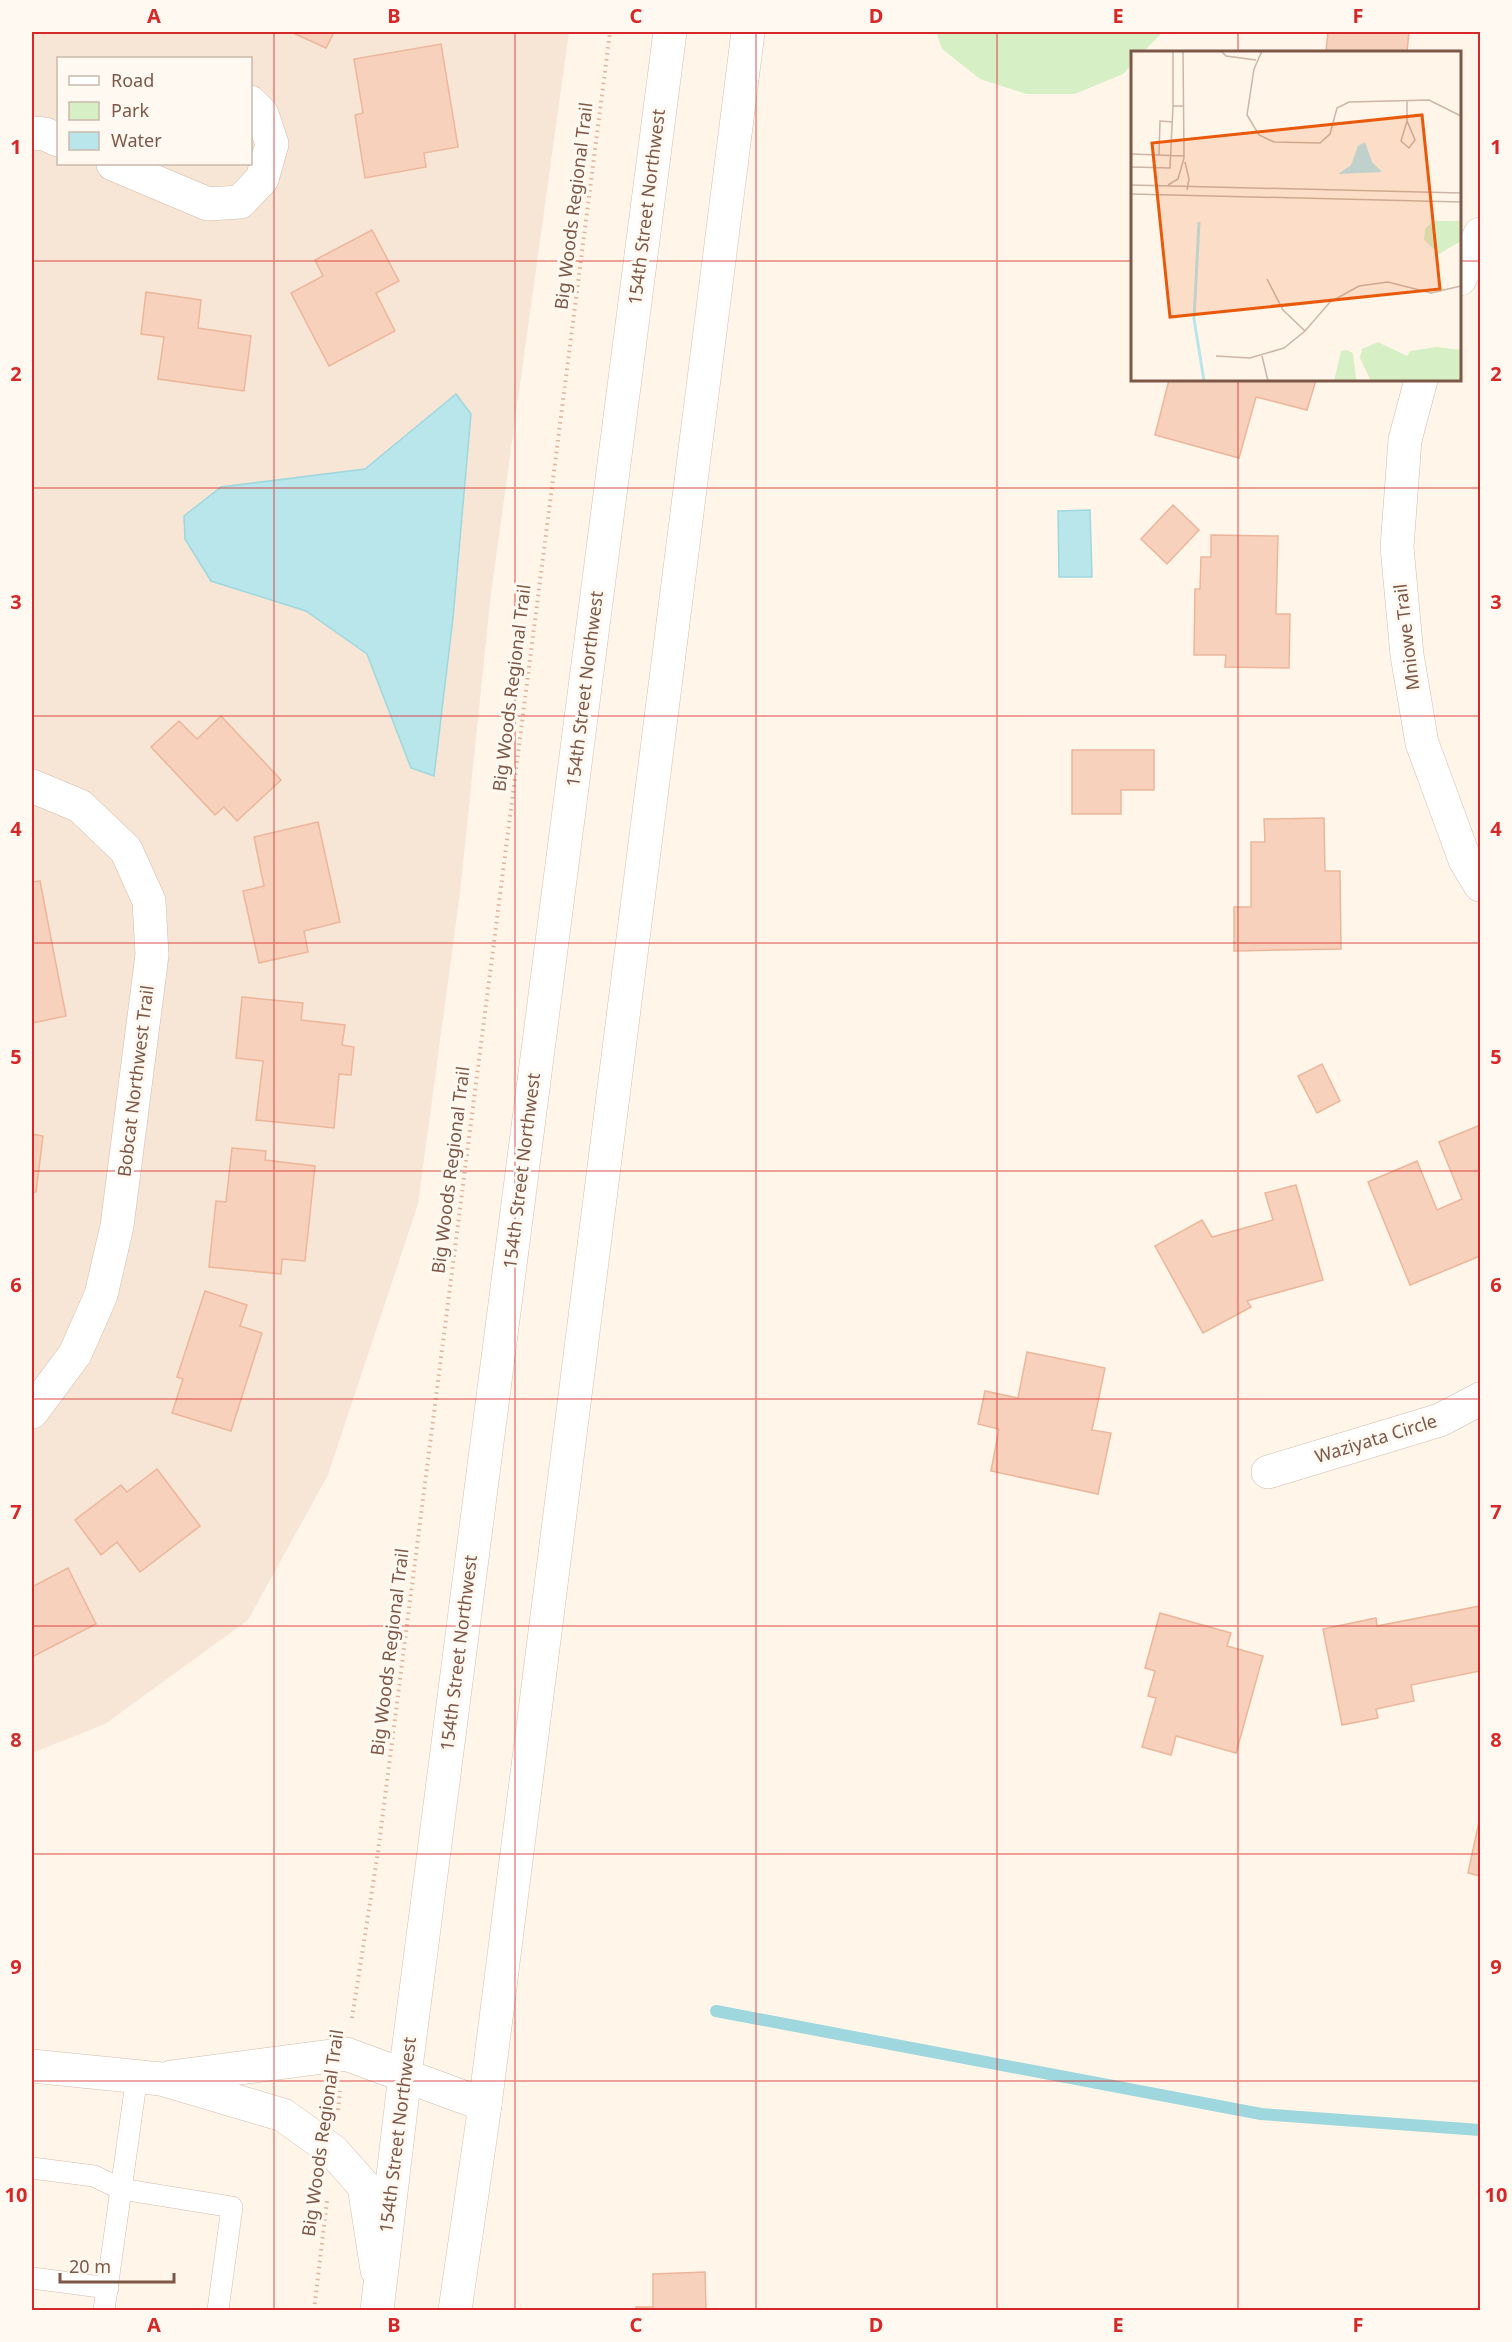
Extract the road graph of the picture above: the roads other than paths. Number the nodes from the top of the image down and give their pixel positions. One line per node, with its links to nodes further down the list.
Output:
1 (670, 32): 14 (street, 154th Street Northwest)
2 (748, 32): 16 (street)
3 (252, 104): 4 (street)
4 (115, 165)
5 (1480, 234): 6 (street)
6 (1461, 277)
7 (1421, 381): 9 (street, Mniowe Trail)
8 (32, 786): 11 (street, Bobcat Northwest Trail)
9 (1480, 885)
10 (1480, 1399): 12 (street, Waziyata Circle)
11 (32, 1412)
12 (1268, 1472)
13 (32, 2066): 15 (street)
14 (405, 2075): 15 (street); 16 (street); 21 (street, 154th Street Northwest)
15 (149, 2077): 18 (lane); 21 (street)
16 (485, 2105): 24 (street)
17 (32, 2168): 18 (lane)
18 (121, 2190): 20 (lane); 23 (lane)
19 (32, 2278): 20 (lane)
20 (108, 2288): 22 (lane)
21 (378, 2298)
22 (105, 2310)
23 (218, 2310)
24 (455, 2310)

